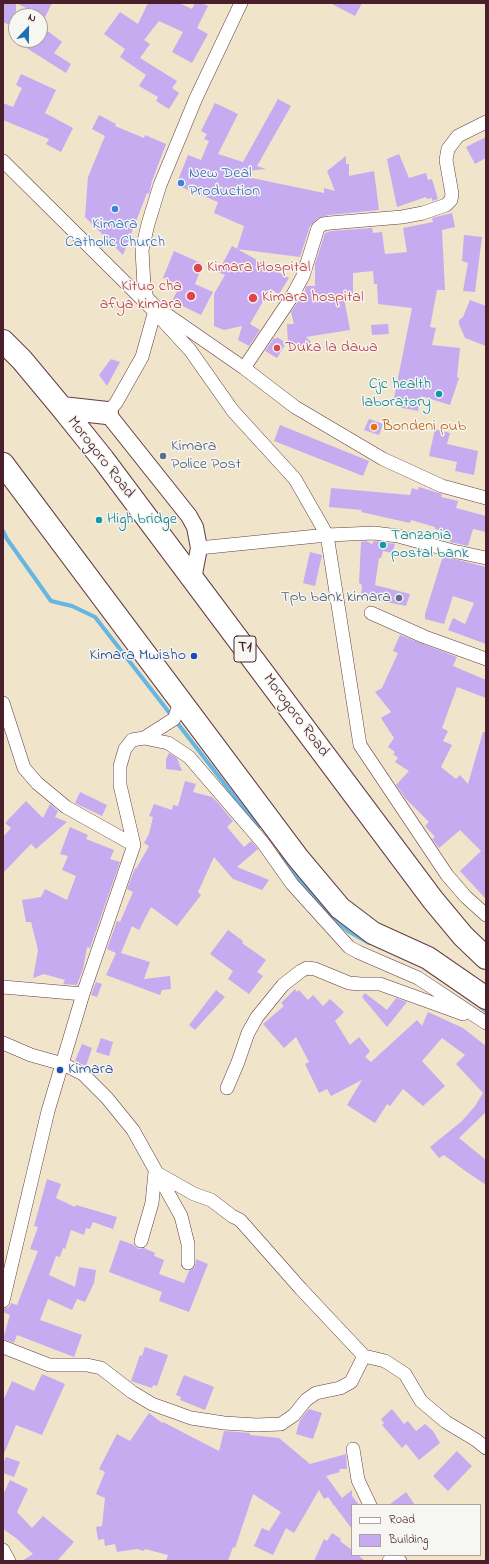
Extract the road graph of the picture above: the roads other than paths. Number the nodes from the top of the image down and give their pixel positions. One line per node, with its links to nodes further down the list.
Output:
1 (241, 3): 4 (street)
2 (486, 122): 6 (street)
3 (3, 161): 4 (street)
4 (156, 310): 6 (street); 8 (street); 11 (street)
5 (3, 341): 7 (highway, Morogoro Road / T1)
6 (244, 368): 10 (street)
7 (62, 408): 8 (highway); 14 (highway, Morogoro Road / T1)
8 (107, 413): 12 (street)
9 (3, 464): 17 (highway)
10 (486, 498)
11 (327, 535): 12 (street); 13 (street); 21 (street)
12 (199, 548): 14 (street)
13 (486, 558)
14 (193, 579): 22 (highway, Morogoro Road / T1)
15 (371, 613): 16 (street)
16 (486, 659)
17 (181, 701): 19 (street); 25 (highway)
18 (3, 703): 20 (street)
19 (144, 738): 20 (street); 26 (street)
20 (134, 845): 24 (street)
21 (486, 915)
22 (486, 958)
23 (3, 988): 24 (street)
24 (84, 994): 28 (street)
25 (486, 998)
26 (485, 1023): 29 (street)
27 (3, 1043): 28 (street)
28 (63, 1064): 30 (street); 33 (street)
29 (227, 1088)
30 (155, 1172): 31 (street); 32 (street); 35 (street)
31 (141, 1241)
32 (188, 1264)
33 (3, 1301)
34 (3, 1347): 35 (street)
35 (364, 1356): 36 (street)
36 (486, 1448)
37 (353, 1449): 38 (street)
38 (370, 1504)
39 (3, 1550): 40 (street)
40 (9, 1561)

